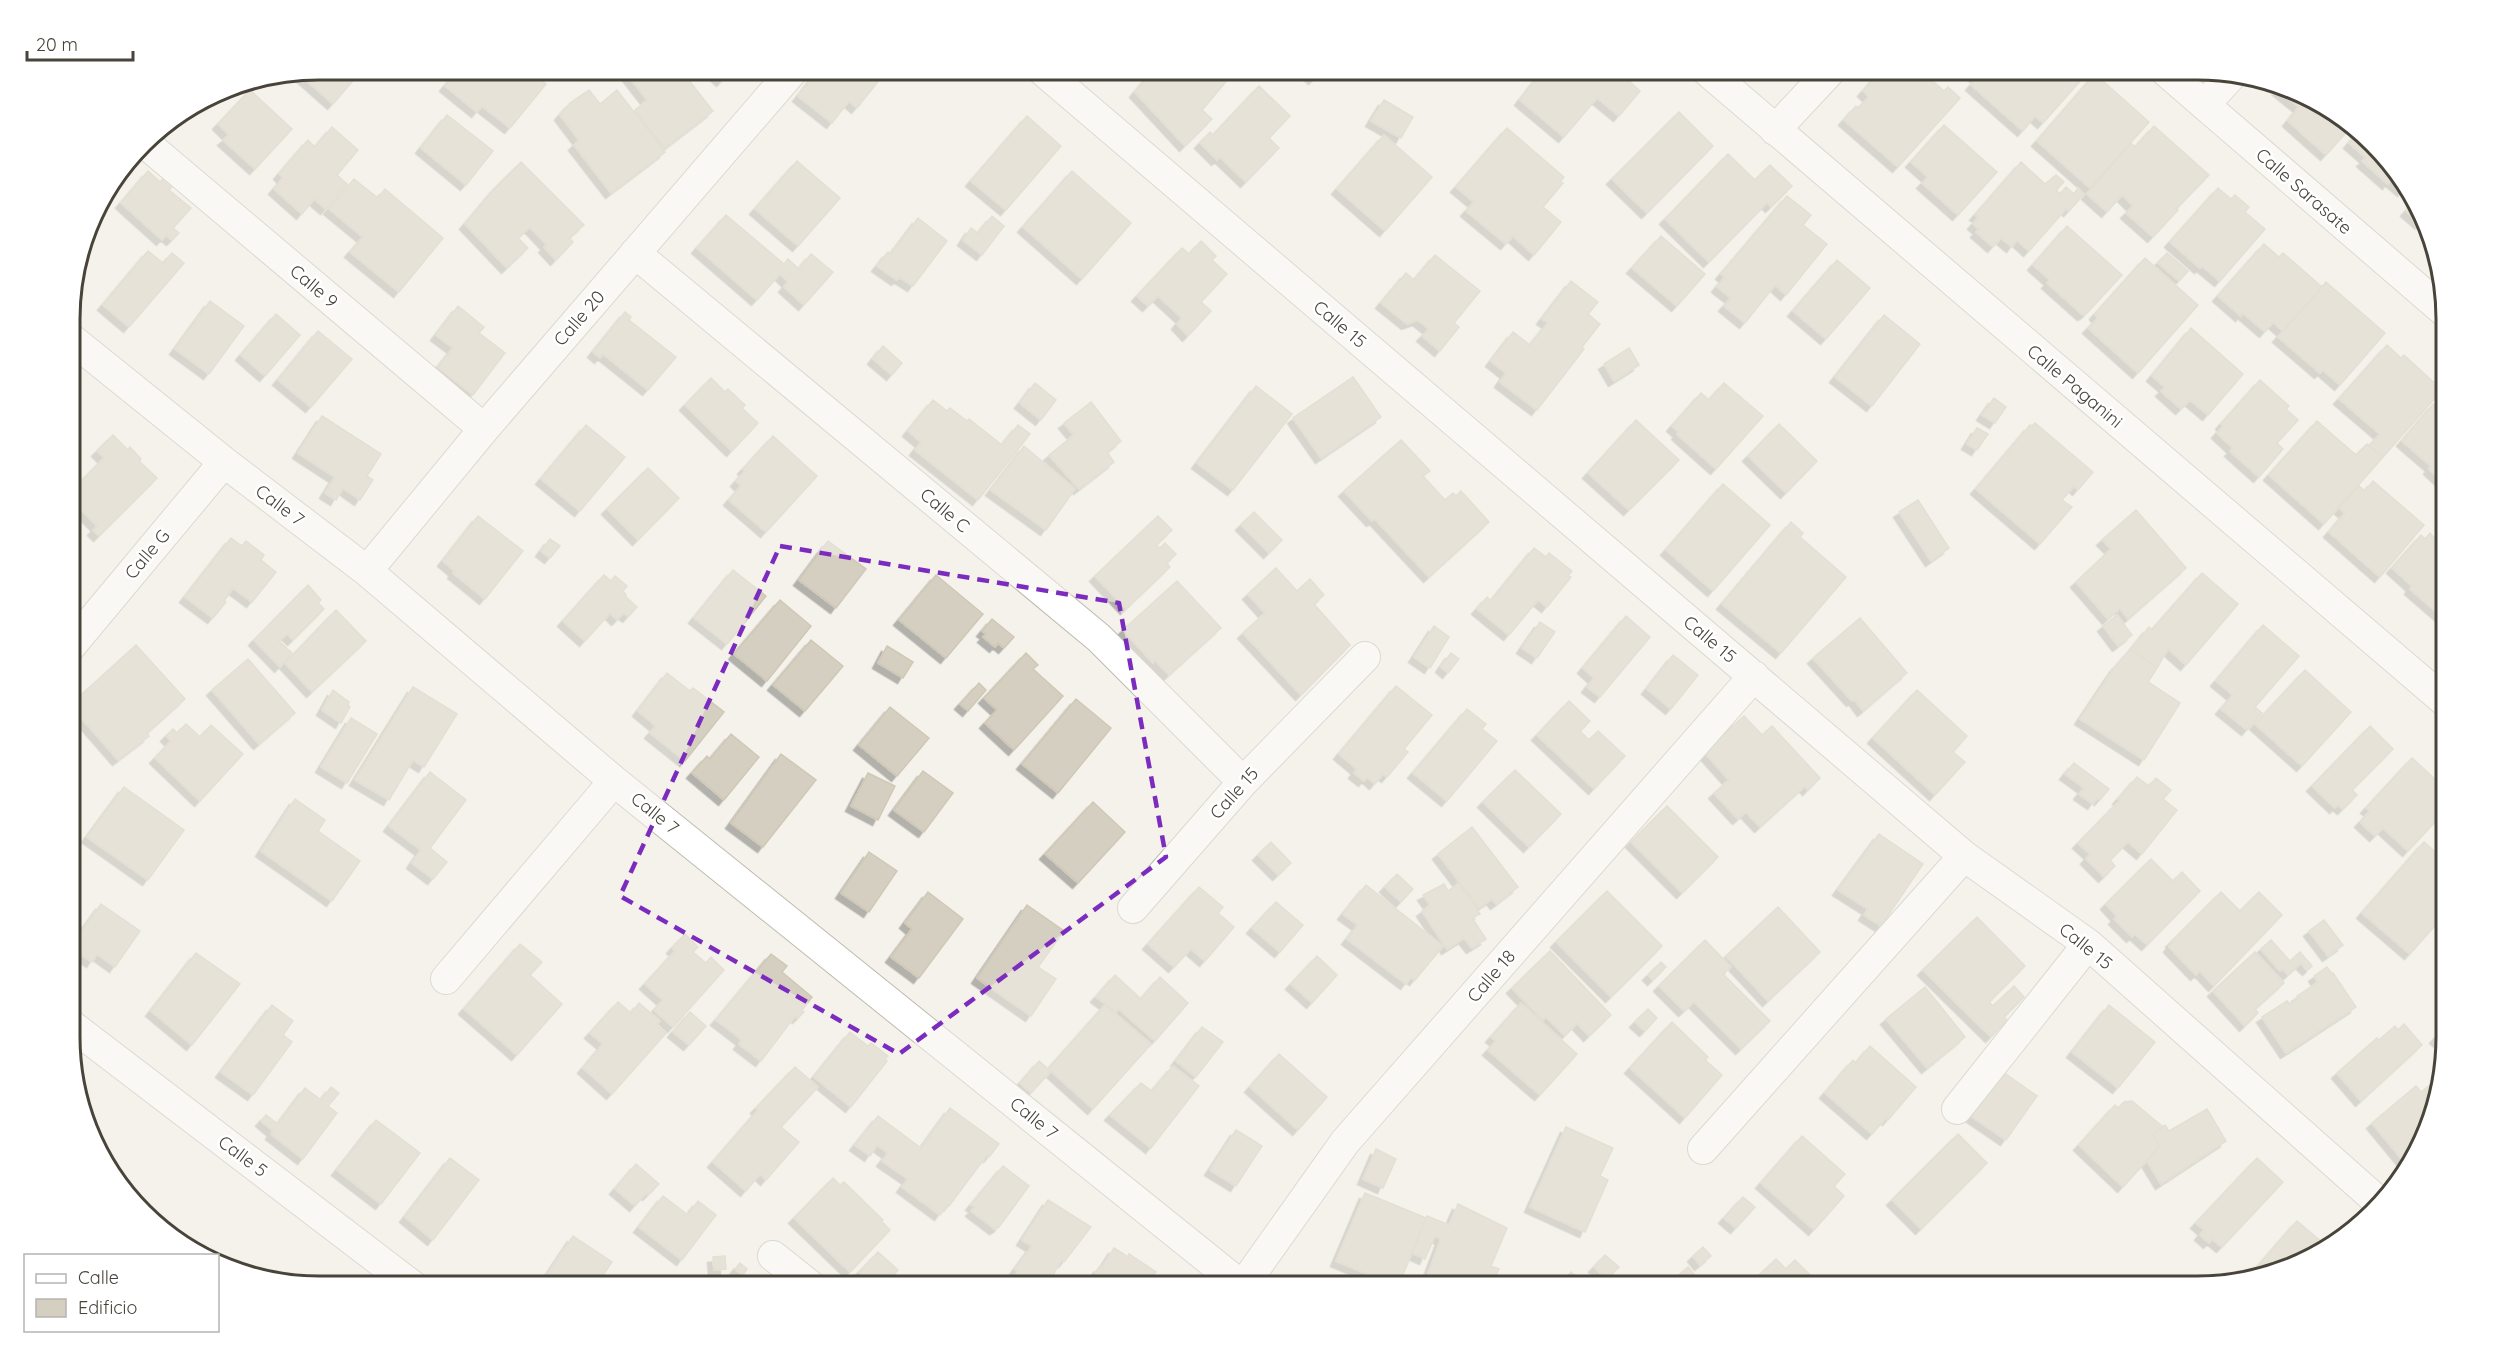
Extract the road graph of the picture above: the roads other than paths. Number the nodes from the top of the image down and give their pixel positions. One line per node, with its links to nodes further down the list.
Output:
1 (784, 80): 10 (street, Calle 20)
2 (1054, 80): 18 (street, Calle 15)
3 (1717, 80): 8 (street, Calle Paganini)
4 (1822, 80): 8 (street)
5 (2176, 80): 7 (street, Calle Sarasate)
6 (2226, 82): 7 (street)
7 (2205, 104): 11 (street, Calle Sarasate)
8 (1775, 130): 19 (street, Calle Paganini)
9 (152, 148): 13 (street, Calle 9)
10 (635, 253): 13 (street, Calle 20); 21 (street, Calle C)
11 (2436, 304)
12 (79, 345): 14 (street, Calle 7)
13 (484, 429): 15 (street, Calle 20)
14 (224, 462): 15 (street, Calle 7); 16 (street, Calle G)
15 (367, 571): 20 (street, Calle 7)
16 (79, 636)
17 (1365, 657): 21 (street, Calle 15)
18 (1754, 676): 22 (street, Calle 15); 34 (street, Calle 18)
19 (2436, 693)
20 (614, 781): 25 (street); 33 (street, Calle 7)
21 (1243, 782): 23 (street, Calle 15)
22 (1964, 856): 24 (street, Calle 15); 28 (street)
23 (1133, 908)
24 (2088, 944): 27 (street); 29 (street, Calle 15)
25 (446, 979)
26 (79, 1031): 31 (street, Calle 5)
27 (1957, 1109)
28 (1703, 1149)
29 (2374, 1198)
30 (773, 1256): 32 (street)
31 (400, 1276)
32 (799, 1276)
33 (1228, 1276)
34 (1250, 1276)

